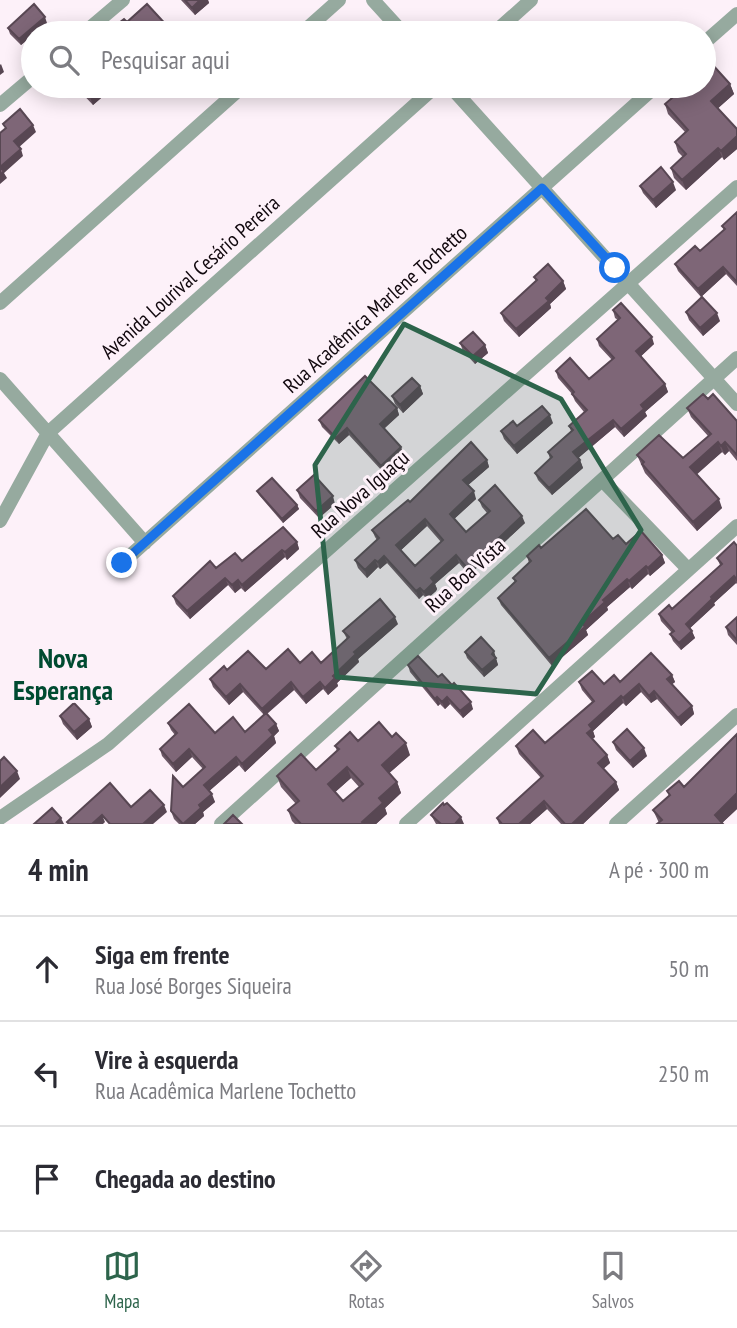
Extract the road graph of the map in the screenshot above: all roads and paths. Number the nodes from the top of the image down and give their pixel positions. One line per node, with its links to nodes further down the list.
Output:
1 (123, 0): 6 (street)
2 (339, 0): 7 (street)
3 (373, 0): 8 (street)
4 (531, 0): 9 (street)
5 (737, 14): 10 (street)
6 (98, 21)
7 (315, 21)
8 (391, 21)
9 (507, 21)
10 (716, 32)
11 (21, 87): 16 (street)
12 (230, 98): 20 (street)
13 (423, 98): 25 (street, Avenida Lourival Cesário Pereira)
14 (461, 98): 18 (street)
15 (643, 98): 18 (street, Rua Acadêmica Marlene Tochetto)
16 (0, 105)
17 (737, 187): 19 (street, Rua Nova Iguaçu)
18 (542, 188): 19 (street); 29 (street, Rua Acadêmica Marlene Tochetto)
19 (629, 285): 23 (street); 33 (street, Rua Nova Iguaçu)
20 (0, 303)
21 (737, 358): 23 (street, Rua Boa Vista)
22 (0, 379): 25 (street)
23 (714, 379): 24 (street); 26 (street, Rua Boa Vista)
24 (737, 404)
25 (48, 433): 27 (street, Avenida Lourival Cesário Pereira); 29 (street)
26 (602, 480): 31 (street); 34 (street, Rua Boa Vista)
27 (0, 521)
28 (737, 526): 31 (street)
29 (145, 543): 30 (street, Rua Acadêmica Marlene Tochetto)
30 (122, 563)
31 (688, 569): 35 (street)
32 (737, 715): 36 (street)
33 (0, 818)
34 (221, 824)
35 (406, 824)
36 (616, 824)

